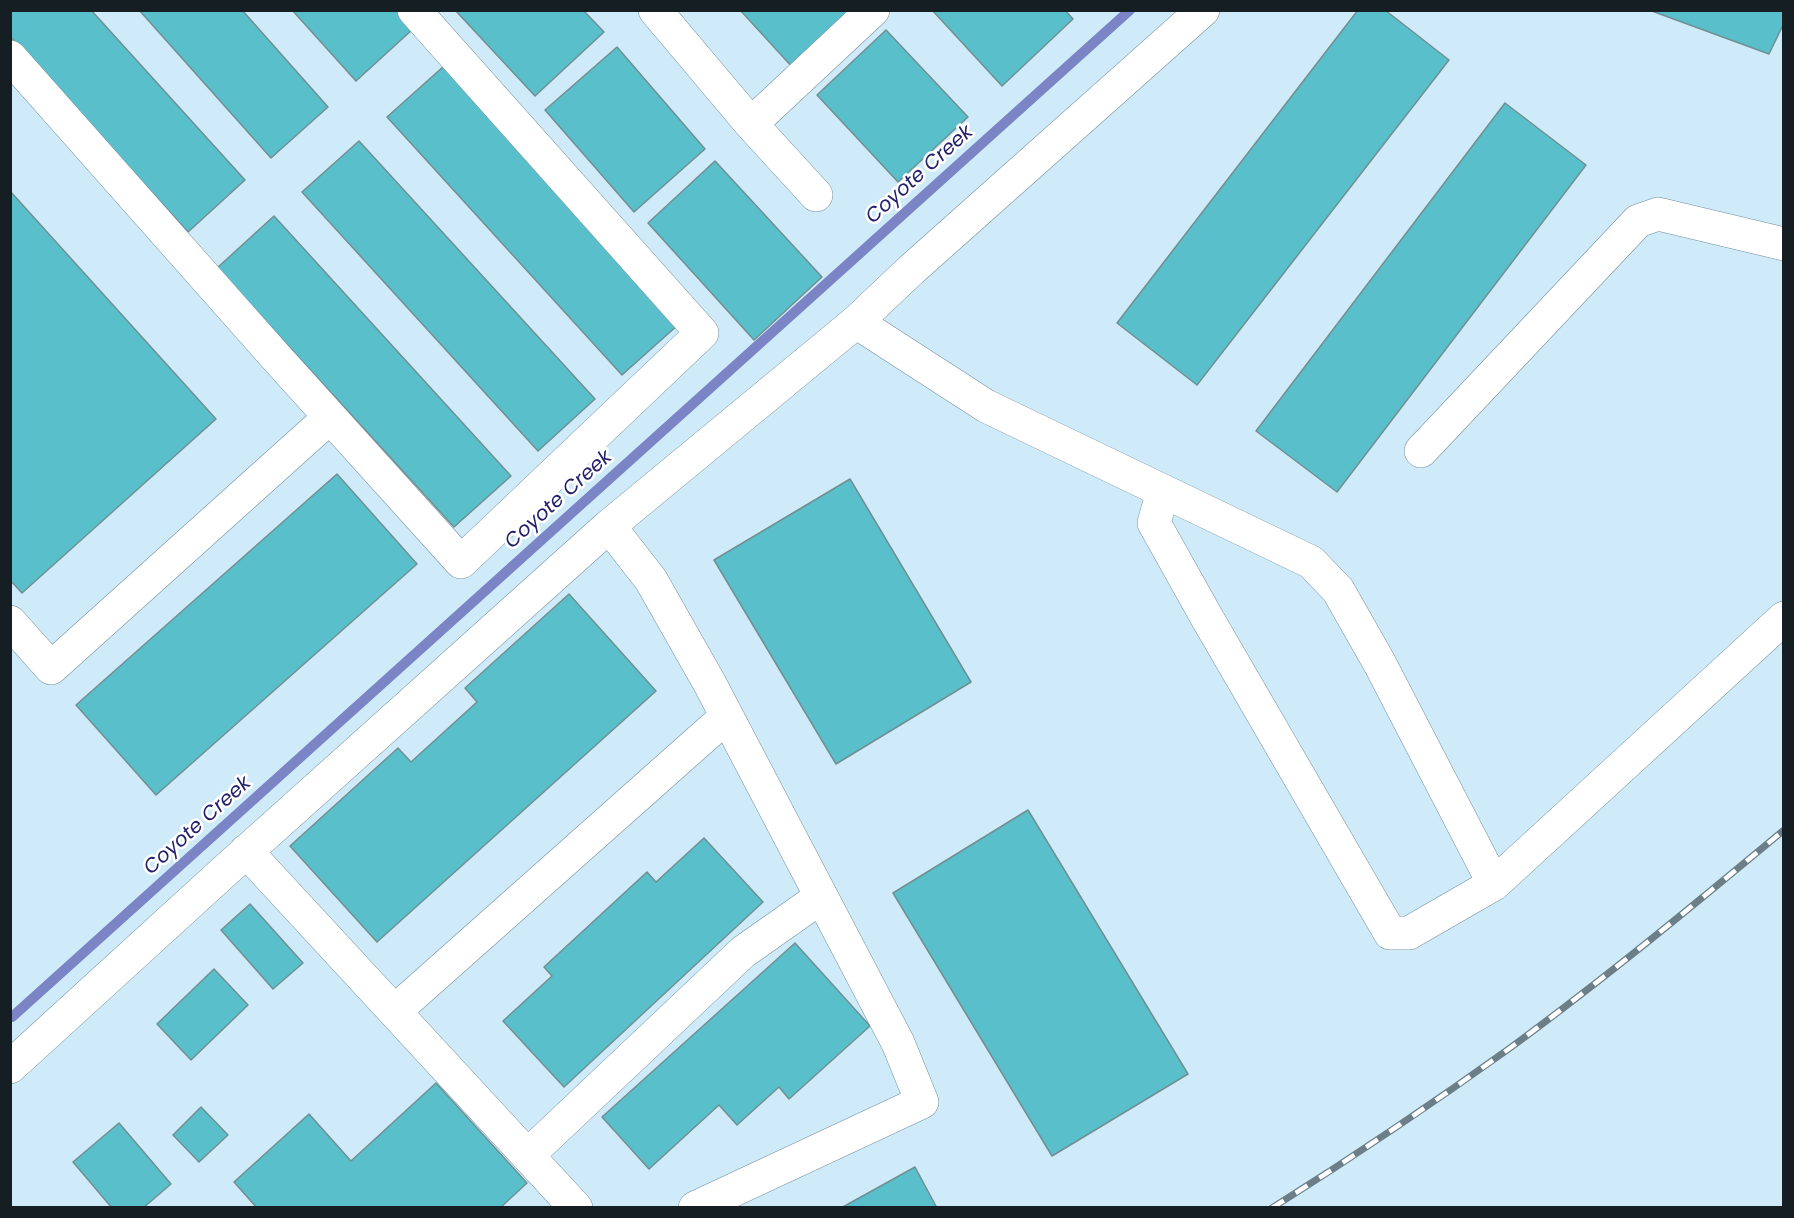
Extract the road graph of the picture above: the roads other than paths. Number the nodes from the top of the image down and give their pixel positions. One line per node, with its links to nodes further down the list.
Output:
1 (414, 10): 10 (lane)
2 (655, 10): 6 (lane)
3 (873, 10): 6 (lane)
4 (1203, 10): 9 (lane)
5 (10, 57): 10 (lane)
6 (751, 124): 7 (lane)
7 (816, 195)
8 (1784, 244): 11 (lane)
9 (856, 322): 12 (lane); 13 (lane)
10 (330, 417): 15 (lane)
11 (1421, 452)
12 (1162, 491): 18 (lane); 18 (lane)
13 (609, 526): 16 (lane); 17 (lane)
14 (1784, 618): 18 (lane)
15 (10, 622)
16 (726, 717): 19 (lane); 20 (lane)
17 (246, 851): 20 (lane); 21 (lane)
18 (1494, 884)
19 (821, 897): 22 (lane); 24 (lane)
20 (394, 1011): 22 (lane)
21 (10, 1067)
22 (528, 1155): 23 (lane)
23 (576, 1208)
24 (695, 1208)

